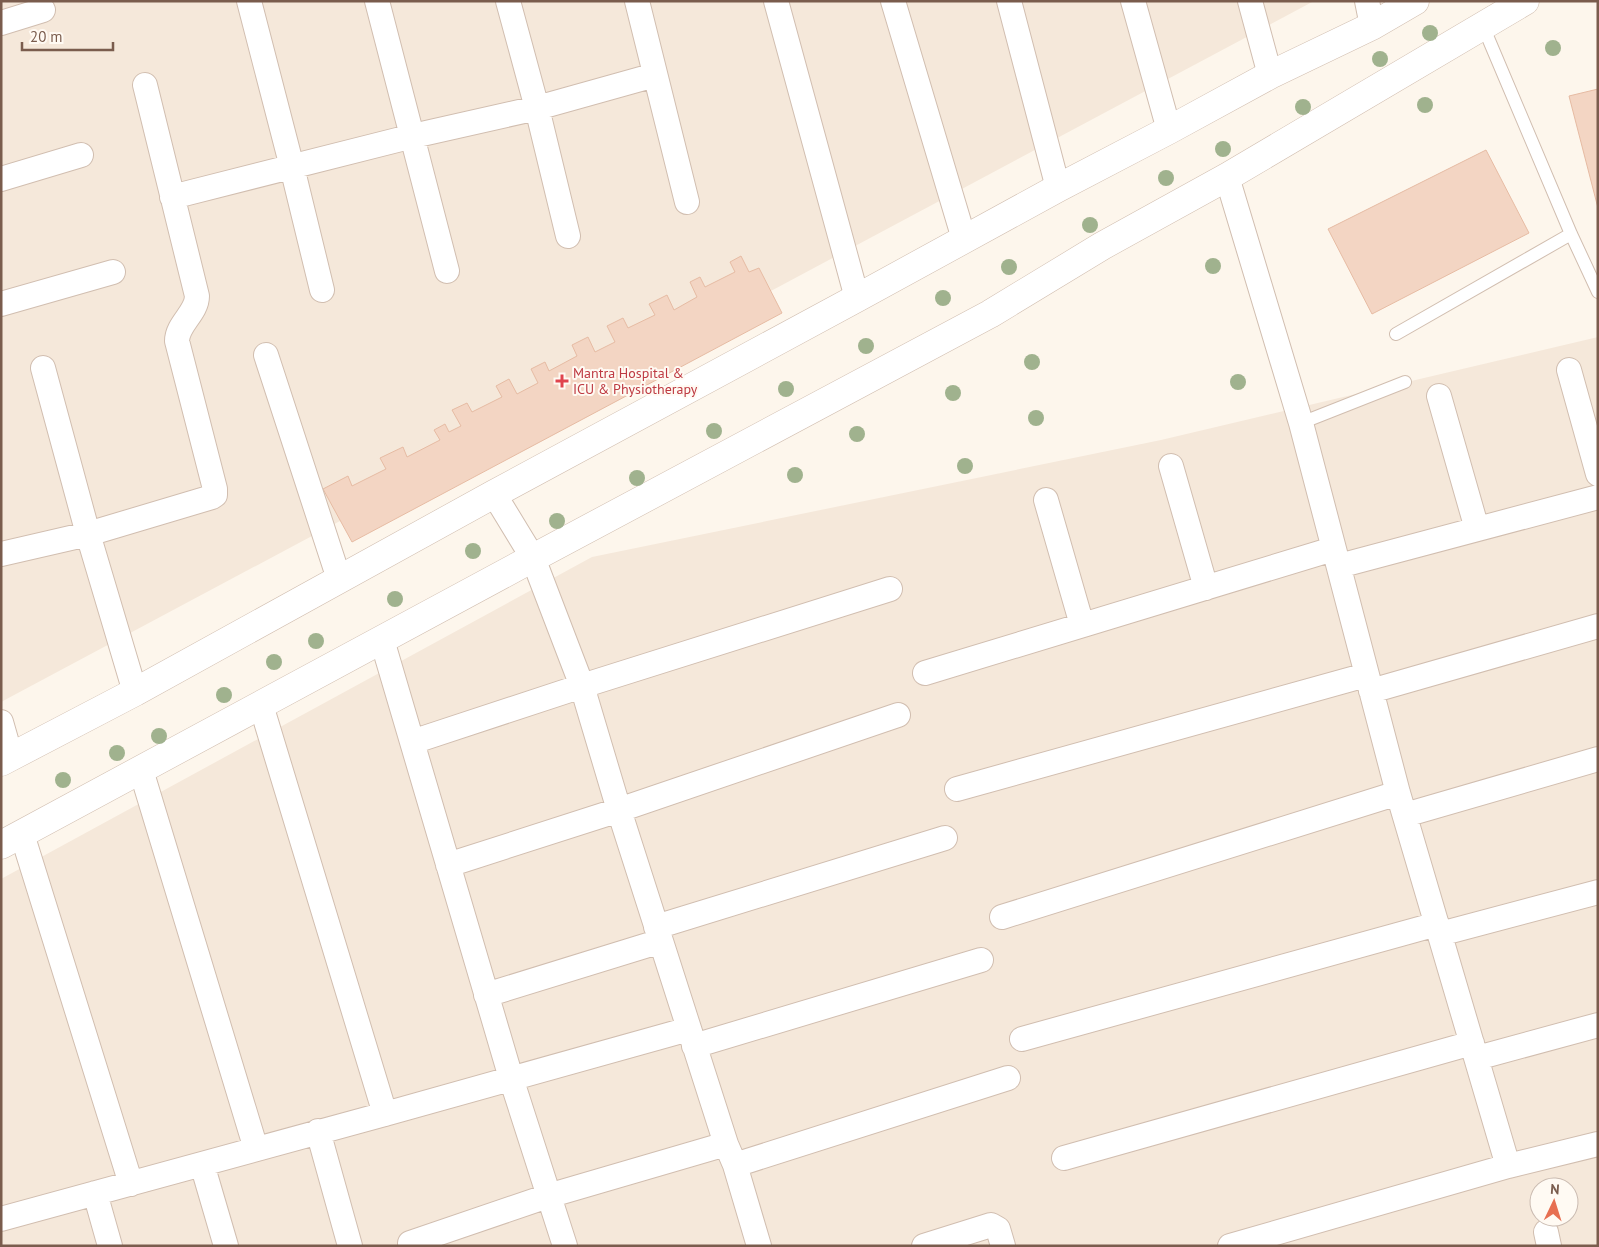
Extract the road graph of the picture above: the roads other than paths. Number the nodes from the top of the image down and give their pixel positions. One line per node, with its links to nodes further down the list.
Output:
1 (249, 1): 23 (street)
2 (377, 1): 21 (street)
3 (508, 1): 19 (street)
4 (637, 1): 16 (street)
5 (776, 1): 36 (street)
6 (893, 1): 31 (street)
7 (1009, 1): 26 (street)
8 (1133, 1): 20 (street)
9 (1250, 1): 17 (street)
10 (1415, 1): 13 (street)
11 (1525, 1): 15 (street)
12 (43, 10): 14 (street)
13 (1369, 13): 17 (street)
14 (1, 23)
15 (1483, 26): 24 (street); 29 (lane)
16 (655, 75): 19 (street); 28 (street)
17 (1270, 75): 20 (street)
18 (145, 85): 27 (street)
19 (537, 108): 21 (street); 30 (street)
20 (1169, 130): 26 (street)
21 (413, 136): 23 (street); 32 (street)
22 (81, 155): 25 (street)
23 (292, 167): 27 (street); 34 (street)
24 (1227, 177): 44 (street); 53 (street)
25 (1, 179)
26 (1058, 188): 31 (street)
27 (172, 197): 51 (street)
28 (686, 202)
29 (1571, 234): 35 (lane); 38 (lane)
30 (568, 236)
31 (964, 239): 36 (street)
32 (447, 271)
33 (113, 272): 37 (street)
34 (322, 290)
35 (1598, 292)
36 (857, 298): 47 (street)
37 (1, 304)
38 (1396, 334)
39 (266, 355): 55 (street)
40 (43, 368): 51 (street)
41 (1569, 370): 46 (street)
42 (1405, 382): 44 (lane)
43 (1439, 396): 50 (street)
44 (1301, 423): 54 (street)
45 (1172, 466): 56 (street)
46 (1598, 474)
47 (494, 494): 53 (street); 55 (street)
48 (1598, 497): 50 (street)
49 (1046, 500): 58 (street)
50 (1477, 529): 54 (street)
51 (88, 534): 52 (street); 64 (street)
52 (1, 554)
53 (533, 558): 60 (street); 63 (street)
54 (1336, 558): 56 (street); 62 (street)
55 (339, 579): 64 (street)
56 (1206, 588): 58 (street)
57 (890, 589): 63 (street)
58 (1082, 625): 61 (street)
59 (1598, 626): 62 (street)
60 (382, 640): 65 (street); 68 (street)
61 (925, 673)
62 (1368, 683): 72 (street); 73 (street)
63 (582, 686): 68 (street); 74 (street)
64 (136, 692): 70 (street)
65 (261, 705): 71 (street); 91 (street)
66 (898, 715): 74 (street)
67 (1, 722): 70 (street)
68 (412, 742): 78 (street)
69 (1598, 759): 75 (street)
70 (6, 760)
71 (141, 770): 77 (street); 94 (street)
72 (957, 789)
73 (1398, 793): 75 (street); 80 (street)
74 (619, 810): 78 (street); 82 (street)
75 (1405, 815): 81 (street)
76 (945, 838): 82 (street)
77 (12, 840): 99 (street)
78 (448, 865): 84 (street)
79 (1598, 892): 81 (street)
80 (1002, 917)
81 (1439, 929): 87 (street); 88 (street)
82 (658, 934): 84 (street); 86 (street)
83 (981, 960): 86 (street)
84 (486, 995): 89 (street)
85 (1598, 1025): 88 (street)
86 (692, 1037): 89 (street); 95 (street)
87 (1022, 1039)
88 (1474, 1050): 96 (street); 98 (street)
89 (511, 1078): 91 (street); 101 (street)
90 (1008, 1078): 95 (street)
91 (385, 1114): 92 (street)
92 (318, 1132): 94 (street); 106 (street)
93 (1598, 1144): 98 (street)
94 (256, 1148): 97 (street)
95 (730, 1155): 101 (street); 108 (street)
96 (1064, 1158)
97 (202, 1164): 99 (street); 105 (street)
98 (1508, 1166): 111 (street)
99 (131, 1184): 100 (street)
100 (95, 1193): 102 (street); 104 (street)
101 (548, 1196): 103 (street); 107 (street)
102 (2, 1216)
103 (410, 1243)
104 (110, 1246)
105 (226, 1246)
106 (350, 1246)
107 (565, 1246)
108 (759, 1246)
109 (924, 1246): 110 (street)
110 (1004, 1246)
111 (1230, 1246)

